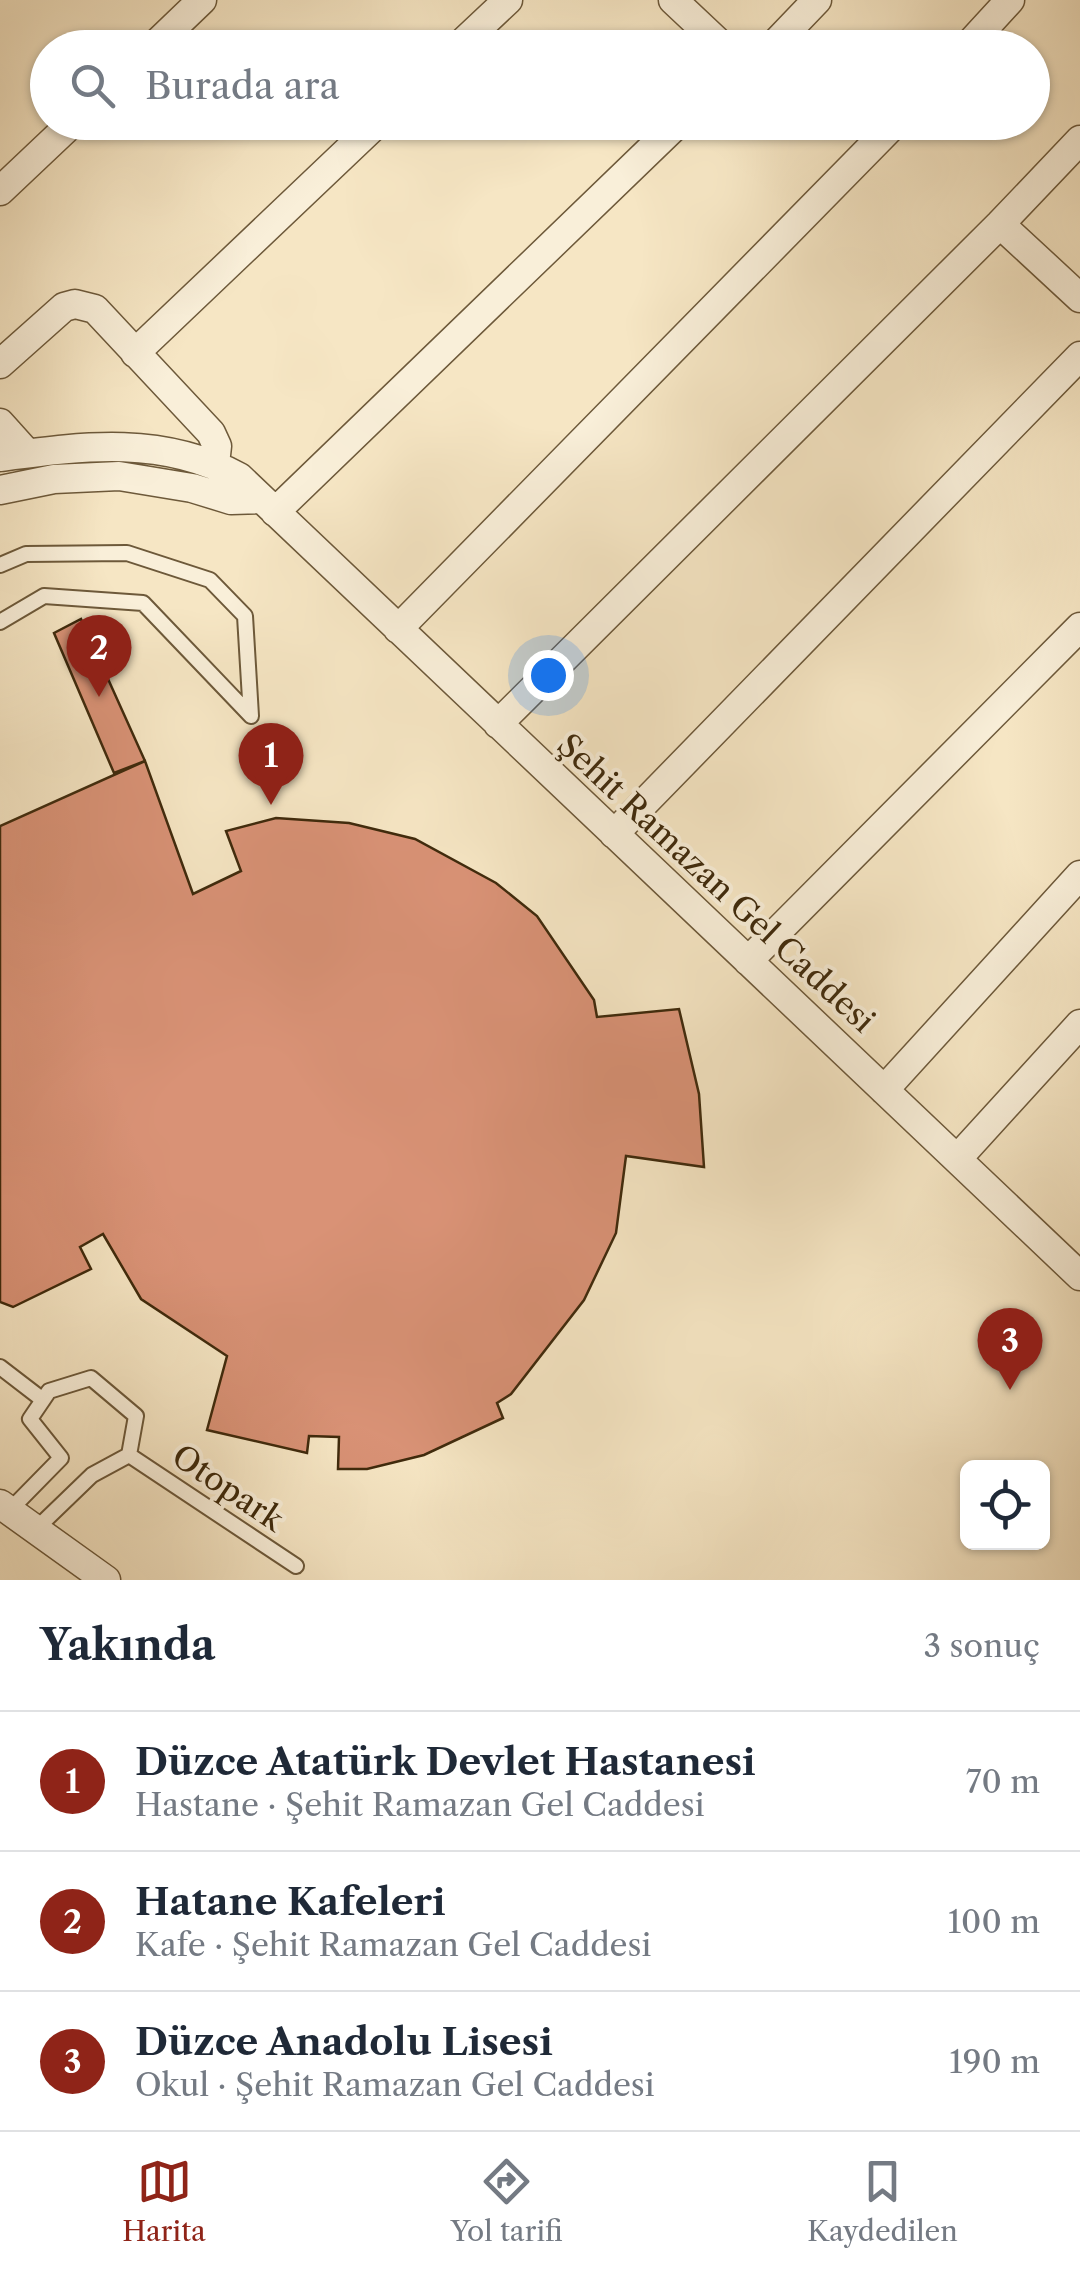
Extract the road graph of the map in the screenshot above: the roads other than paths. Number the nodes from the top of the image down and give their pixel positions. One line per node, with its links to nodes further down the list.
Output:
1 (202, 0): 6 (street)
2 (508, 0): 7 (street)
3 (673, 0): 8 (street)
4 (817, 0): 9 (street)
5 (1010, 0): 10 (street)
6 (171, 30)
7 (476, 30)
8 (705, 30)
9 (789, 30)
10 (982, 30)
11 (54, 140): 16 (street)
12 (359, 140): 19 (street)
13 (660, 140): 26 (street)
14 (878, 140): 30 (street)
15 (1080, 140): 17 (street)
16 (0, 191)
17 (1000, 224): 18 (street); 31 (street)
18 (1080, 298)
19 (135, 352): 21 (street); 24 (street)
20 (1080, 356): 32 (street)
21 (0, 364)
22 (0, 422): 23 (street)
23 (14, 455): 24 (street)
24 (216, 464): 26 (street, Şehit Ramazan Gel Caddesi)
25 (0, 490): 26 (street)
26 (268, 506): 30 (street, Şehit Ramazan Gel Caddesi)
27 (0, 565): 28 (lane)
28 (0, 622)
29 (1080, 627): 34 (street)
30 (398, 629): 31 (street, Şehit Ramazan Gel Caddesi)
31 (498, 724): 32 (street, Şehit Ramazan Gel Caddesi)
32 (614, 834): 34 (street, Şehit Ramazan Gel Caddesi)
33 (1080, 876): 36 (street)
34 (748, 961): 36 (street, Şehit Ramazan Gel Caddesi)
35 (1080, 1024): 37 (street)
36 (884, 1090): 37 (street, Şehit Ramazan Gel Caddesi)
37 (957, 1159): 38 (street, Şehit Ramazan Gel Caddesi)
38 (1078, 1269)
39 (0, 1368): 40 (lane)
40 (43, 1400): 41 (lane); 42 (lane)
41 (130, 1455): 43 (lane); 44 (lane, Otopark)
42 (5, 1507): 43 (street)
43 (35, 1530): 45 (street)
44 (296, 1566)
45 (106, 1580)

